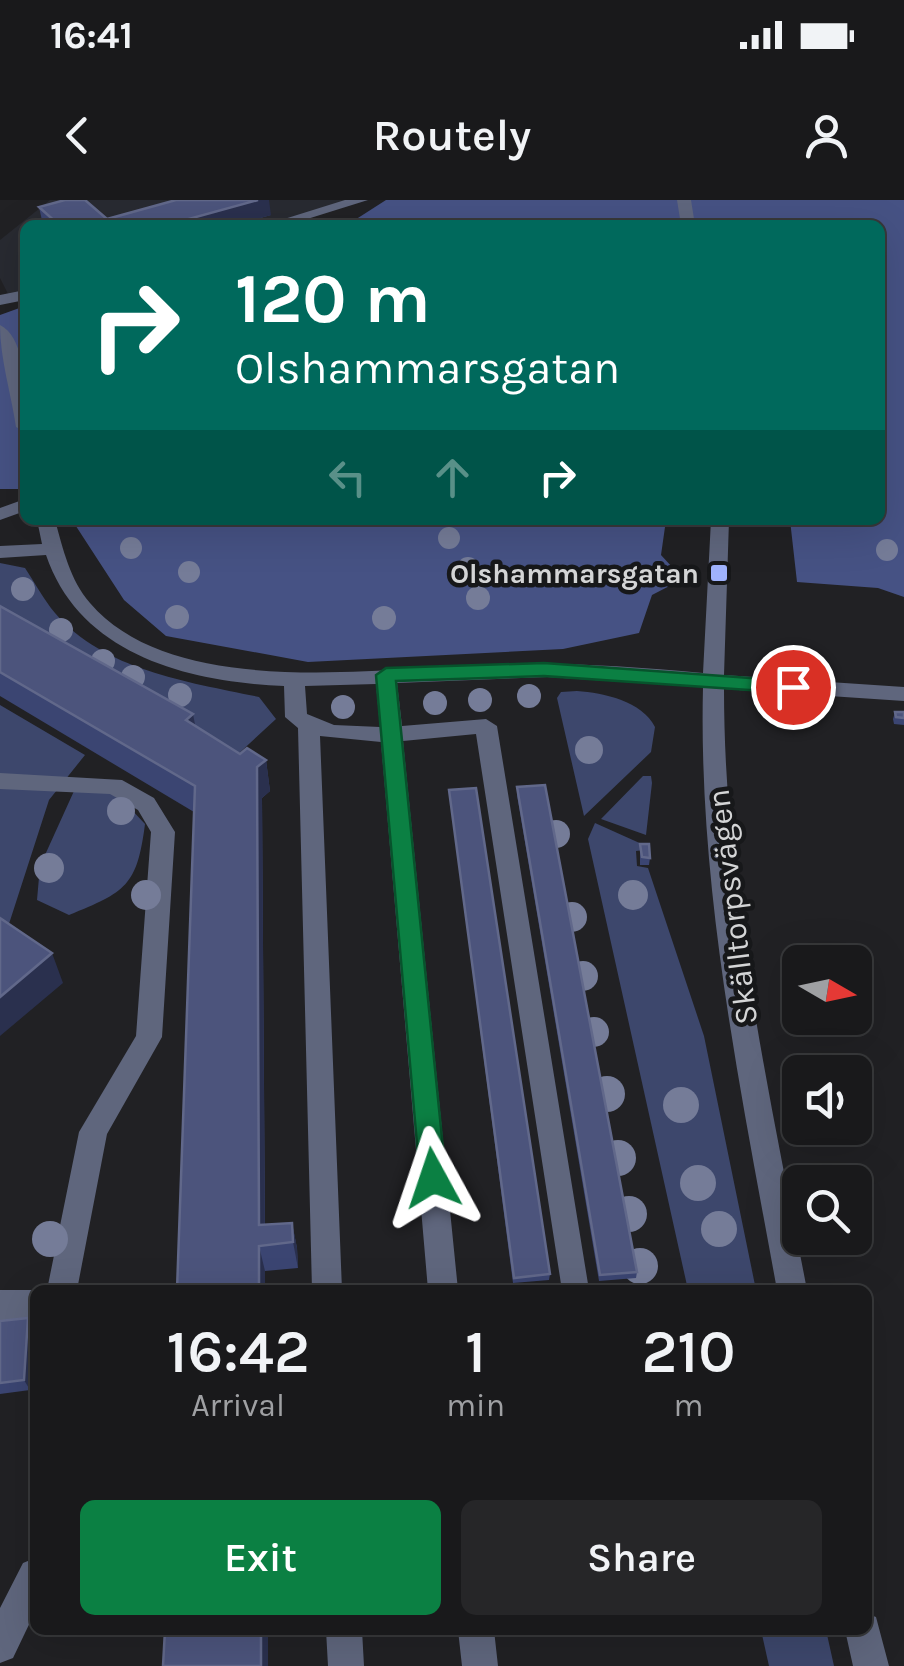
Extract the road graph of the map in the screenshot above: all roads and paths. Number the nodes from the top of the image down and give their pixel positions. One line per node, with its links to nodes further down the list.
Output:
1 (361, 200): 2 (street)
2 (290, 220)
3 (0, 330): 4 (street)
4 (20, 395)
5 (47, 525): 7 (street)
6 (720, 525): 11 (street, Skälltorpsvägen)
7 (53, 549): 8 (street); 10 (street)
8 (0, 552)
9 (386, 675): 10 (street); 11 (street); 14 (street)
10 (294, 678): 13 (street)
11 (714, 680): 12 (street); 20 (street, Skälltorpsvägen)
12 (904, 694)
13 (309, 729): 14 (street); 17 (street)
14 (391, 732): 18 (street); 19 (street)
15 (0, 781): 16 (street)
16 (63, 1285)
17 (327, 1285)
18 (443, 1285)
19 (576, 1285)
20 (791, 1285)
21 (0, 1304): 22 (street)
22 (30, 1306)
23 (30, 1586): 27 (street)
24 (344, 1635): 28 (street)
25 (477, 1635): 29 (street)
26 (863, 1635): 30 (street)
27 (0, 1646)
28 (346, 1666)
29 (480, 1666)
30 (870, 1666)

